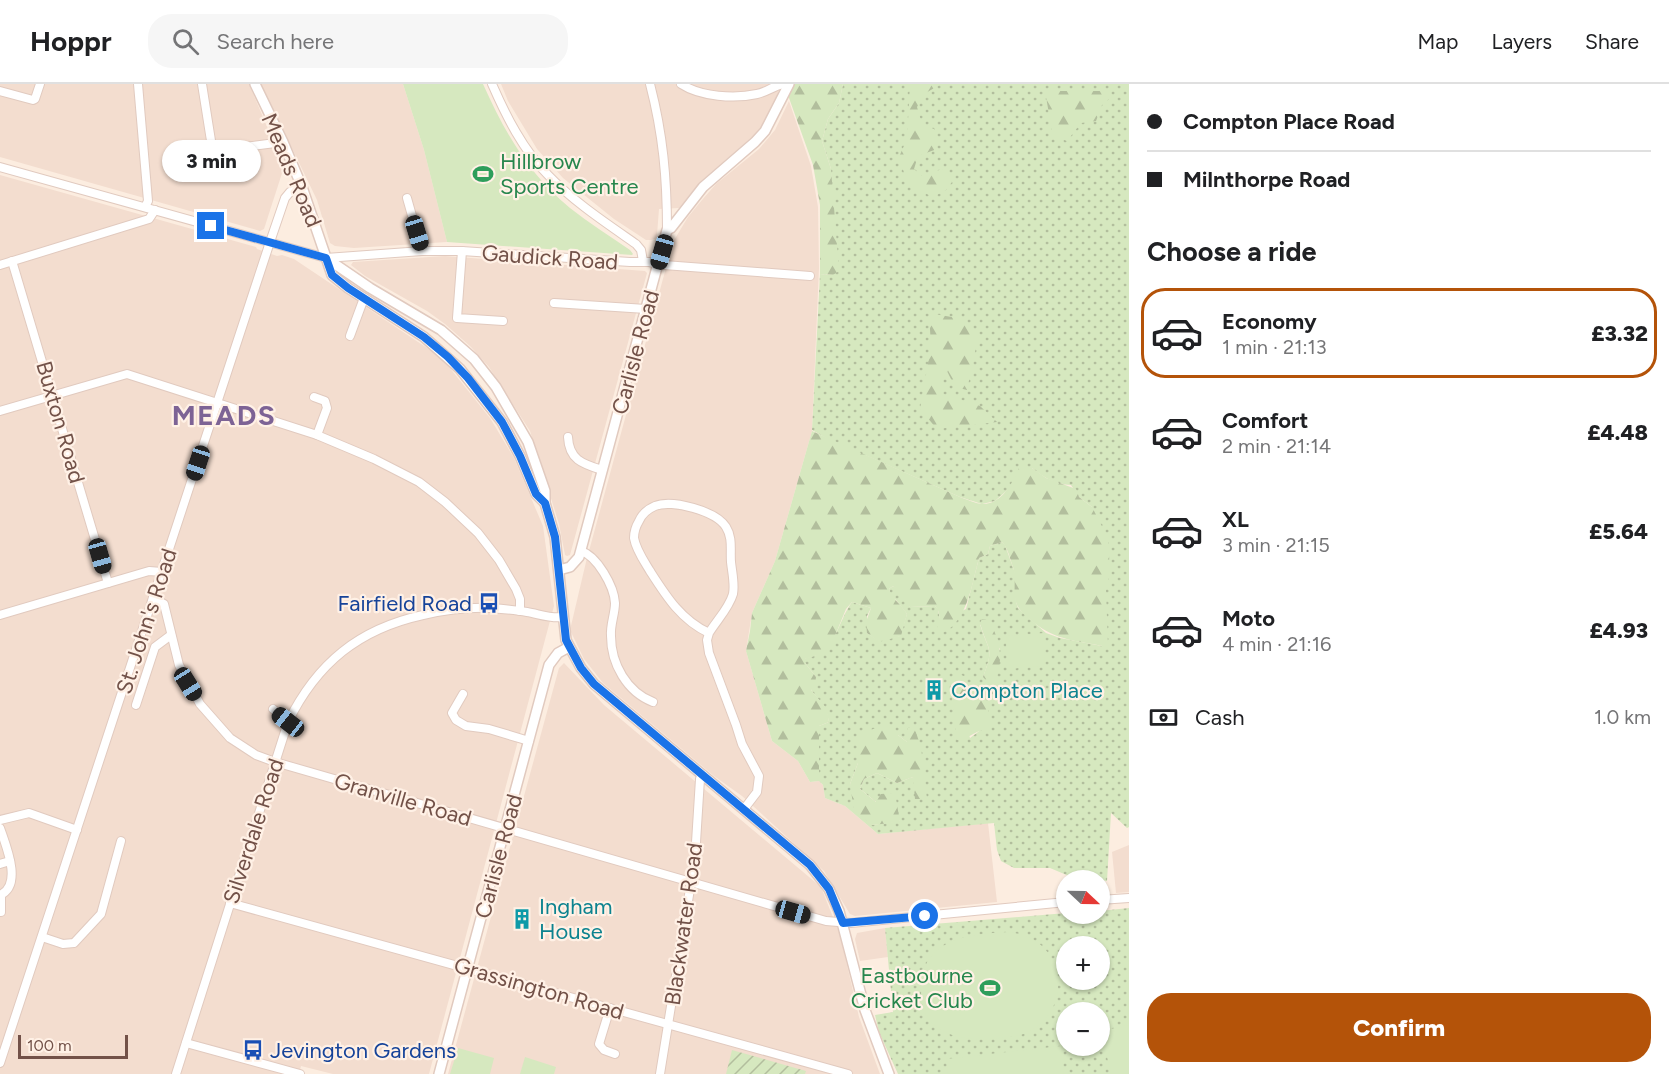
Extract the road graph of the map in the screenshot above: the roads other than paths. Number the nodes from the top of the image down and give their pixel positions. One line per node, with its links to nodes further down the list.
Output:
1 (40, 84): 9 (street)
2 (138, 84): 14 (street)
3 (202, 84): 10 (street)
4 (255, 84): 10 (street, Meads Road)
5 (492, 84): 22 (street)
6 (651, 84): 16 (street, Carlisle Road)
7 (681, 84): 8 (street)
8 (786, 84): 16 (street)
9 (0, 91)
10 (283, 142): 12 (street, Meads Road)
11 (0, 167): 14 (street)
12 (302, 187): 17 (street, St. John's Road); 20 (street, Meads Road)
13 (407, 198): 18 (street)
14 (145, 207): 15 (street)
15 (155, 210): 17 (street); 21 (street)
16 (667, 230): 23 (street, Carlisle Road)
17 (270, 242): 20 (street); 33 (street, St. John's Road)
18 (423, 250): 19 (street, Gaudick Road); 20 (street, Gaudick Road)
19 (462, 251): 22 (street, Gaudick Road); 29 (street)
20 (326, 258): 26 (street, Meads Road); 38 (street, Meads Road)
21 (12, 261): 24 (street); 31 (street, Buxton Road)
22 (643, 261): 23 (street, Gaudick Road)
23 (659, 263): 25 (street, Gaudick Road); 28 (street, Carlisle Road)
24 (0, 265)
25 (810, 276)
26 (364, 298): 30 (street); 38 (street, Meads Road)
27 (554, 303): 28 (street)
28 (646, 309): 37 (street, Carlisle Road)
29 (503, 321)
30 (350, 336)
31 (53, 394): 33 (street); 34 (street); 42 (street, Buxton Road)
32 (314, 397): 35 (street)
33 (217, 403): 35 (street); 41 (street, St. John's Road)
34 (0, 411)
35 (316, 435): 44 (street)
36 (568, 437): 37 (street)
37 (602, 470): 39 (street, Carlisle Road)
38 (545, 503): 40 (street, Meads Road)
39 (580, 551): 40 (street); 51 (street)
40 (559, 570): 46 (street, Meads Road)
41 (162, 572): 42 (street); 43 (street, St. John's Road)
42 (108, 583): 45 (street)
43 (153, 598): 48 (street, Granville Road); 62 (street, St. John's Road)
44 (520, 611): 46 (street, Silverdale Road); 54 (street, Silverdale Road)
45 (0, 615)
46 (563, 617): 49 (street, Meads Road)
47 (709, 633): 47 (street); 58 (street)
48 (171, 635): 52 (street); 56 (street, Granville Road)
49 (569, 647): 55 (street, Carlisle Road); 57 (street, Meads Road)
50 (463, 694): 55 (street)
51 (653, 702)
52 (136, 705)
53 (273, 709): 54 (street)
54 (288, 722): 56 (street, Silverdale Road)
55 (529, 741): 61 (street, Carlisle Road)
56 (275, 762): 61 (street, Granville Road); 70 (street, Silverdale Road)
57 (702, 774): 58 (street, Meads Road); 66 (street, Blackwater Road)
58 (744, 809): 74 (street, Meads Road)
59 (0, 820): 62 (street)
60 (0, 828): 64 (street)
61 (505, 828): 66 (street, Granville Road); 76 (street, Carlisle Road)
62 (77, 830): 75 (street, St. John's Road)
63 (121, 841): 75 (street)
64 (10, 861): 65 (street); 67 (street)
65 (0, 864)
66 (691, 882): 74 (street, Granville Road); 78 (street, Blackwater Road)
67 (1, 895): 72 (street)
68 (1129, 898): 69 (street)
69 (1110, 899)
70 (230, 903): 76 (street, Grassington Road); 79 (street, Silverdale Road)
71 (1056, 903): 74 (street, Granville Road)
72 (0, 912): 73 (street)
73 (11, 914)
74 (843, 923): 87 (street, Meads Road)
75 (42, 937): 81 (street, St. John's Road)
76 (468, 968): 77 (street, Grassington Road); 84 (street, Carlisle Road)
77 (610, 1008): 78 (street, Grassington Road); 80 (street)
78 (668, 1024): 85 (street, Blackwater Road); 86 (street, Grassington Road)
79 (186, 1043): 82 (street, Silverdale Road); 83 (street)
80 (615, 1054)
81 (0, 1063)
82 (176, 1074)
83 (300, 1074)
84 (439, 1074)
85 (660, 1074)
86 (848, 1074)
87 (889, 1074)

